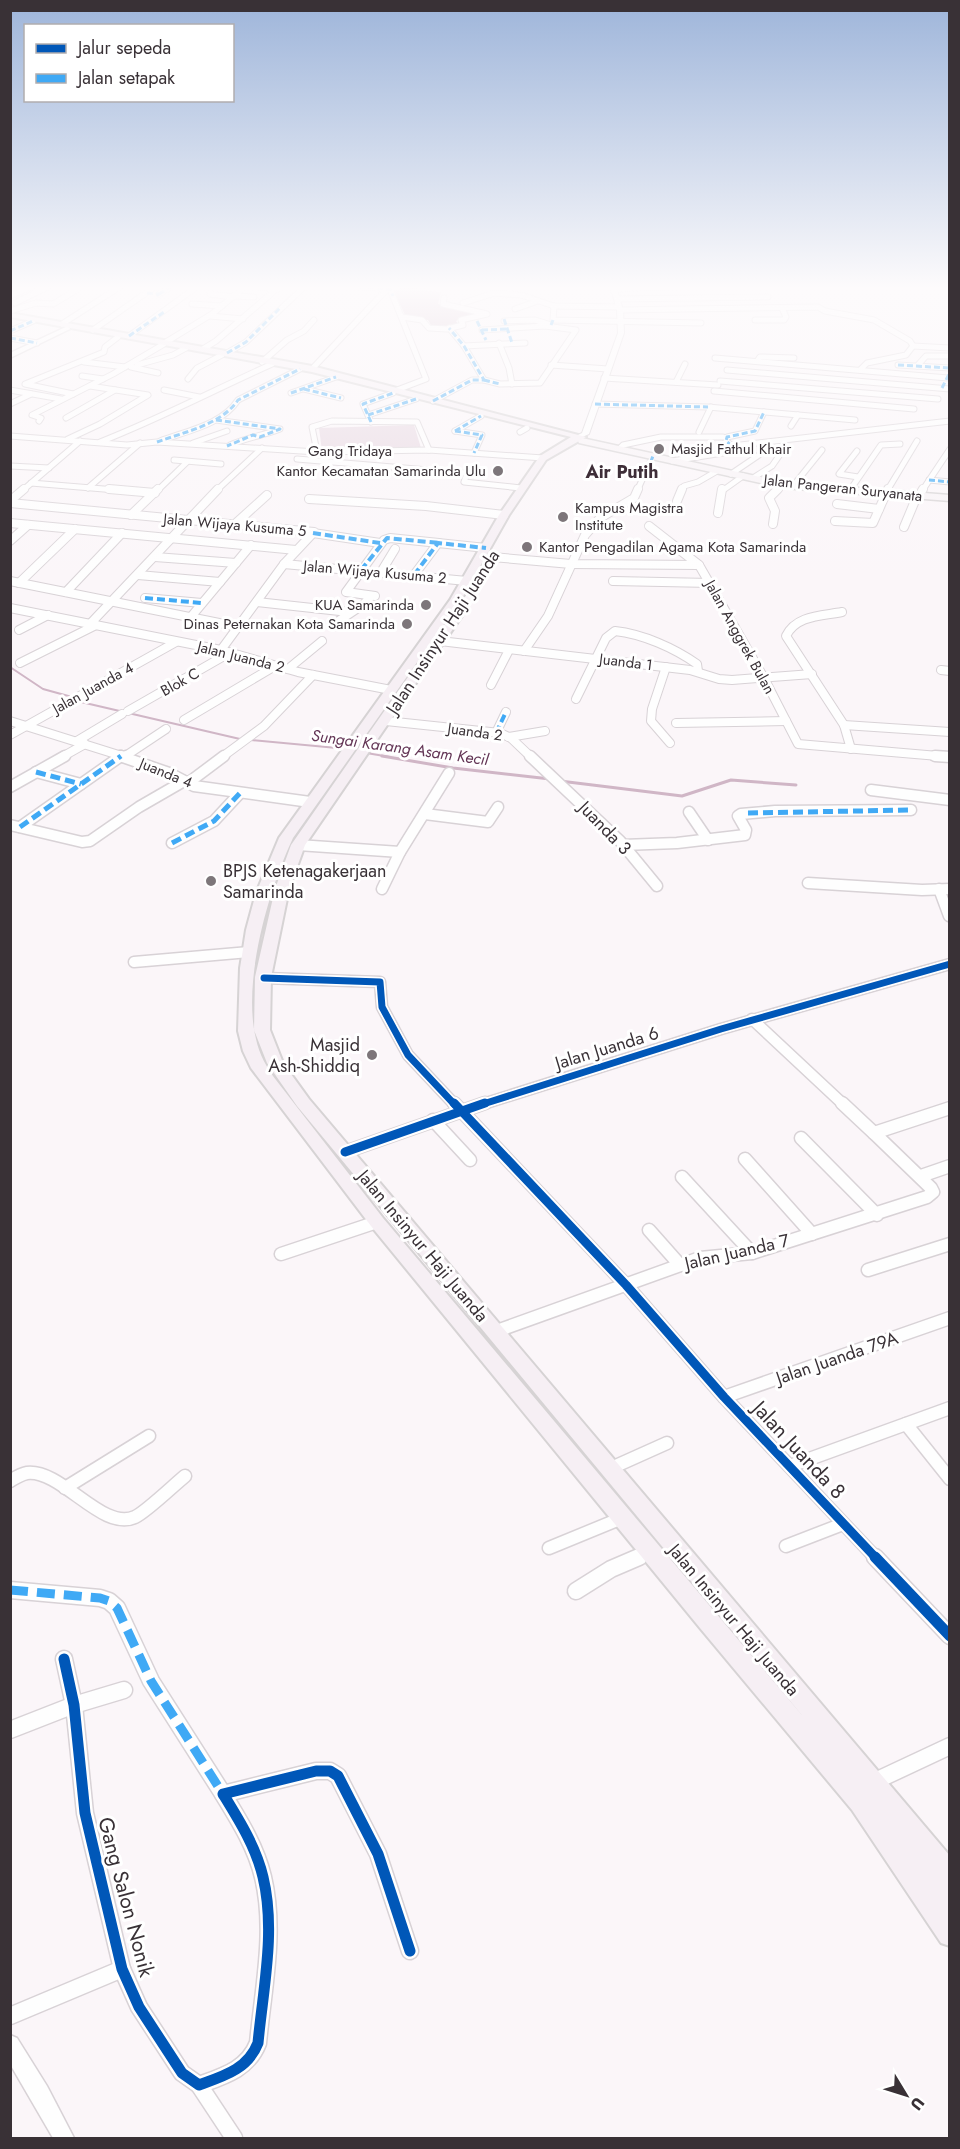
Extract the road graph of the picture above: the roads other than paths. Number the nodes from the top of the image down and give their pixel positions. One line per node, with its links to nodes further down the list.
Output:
1 (90, 386): 28 (street)
2 (92, 386): 21 (street)
3 (218, 386): 30 (street)
4 (265, 386): 50 (street)
5 (311, 386): 19 (street)
6 (373, 386): 25 (highway)
7 (374, 386): 25 (highway)
8 (409, 386): 25 (street)
9 (459, 386): 35 (street)
10 (601, 386): 37 (main road)
11 (717, 386): 41 (street)
12 (718, 386): 38 (street)
13 (725, 386): 23 (street)
14 (851, 386): 23 (street)
15 (897, 386): 29 (street)
16 (919, 386): 18 (street)
17 (35, 387): 24 (street); 28 (street)
18 (946, 388): 34 (street)
19 (304, 389): 26 (street); 31 (street)
20 (10, 390): 24 (street)
21 (115, 390): 49 (street); 61 (street)
22 (164, 390): 30 (street)
23 (848, 391): 29 (street); 38 (street)
24 (21, 392): 27 (street)
25 (395, 392): 33 (highway); 35 (highway); 45 (street)
26 (291, 393)
27 (31, 394): 32 (street); 36 (street)
28 (73, 394): 32 (street)
29 (894, 395): 34 (street)
30 (199, 396): 65 (street)
31 (341, 398)
32 (62, 399): 52 (street)
33 (416, 399): 35 (highway); 45 (street)
34 (938, 399): 40 (street)
35 (429, 401): 47 (highway); 60 (highway)
36 (10, 404)
37 (595, 404): 39 (street); 60 (main road)
38 (842, 405): 42 (street); 43 (street)
39 (661, 406): 41 (street); 48 (street)
40 (934, 406)
41 (709, 407): 44 (street); 57 (street)
42 (914, 409)
43 (879, 410)
44 (764, 412): 46 (street); 70 (street)
45 (368, 414): 54 (street)
46 (798, 415): 51 (street); 55 (street)
47 (481, 416): 60 (highway); 78 (street)
48 (660, 416)
49 (66, 418)
50 (216, 420): 64 (street); 69 (street)
51 (855, 420)
52 (39, 421)
53 (950, 421): 70 (street)
54 (371, 422): 74 (street); 77 (street)
55 (792, 426)
56 (226, 431): 67 (street)
57 (699, 432)
58 (10, 436): 61 (street, Gang Tridaya)
59 (723, 437): 72 (street)
60 (584, 439): 72 (main road, Jalan Pangeran Suryanata); 82 (highway, Jalan Insinyur Haji Juanda); 134 (highway, Jalan Insinyur Haji Juanda)
61 (66, 440): 66 (street, Gang Tridaya)
62 (918, 441): 104 (street)
63 (142, 442): 64 (street, Gang Tridaya); 65 (street, Gang Tridaya); 100 (street)
64 (157, 442): 67 (street, Gang Tridaya)
65 (99, 443): 66 (street, Gang Tridaya)
66 (77, 444): 90 (street)
67 (189, 444): 69 (street, Gang Tridaya)
68 (900, 444): 94 (street)
69 (227, 446): 71 (street, Gang Tridaya)
70 (732, 446): 86 (street)
71 (262, 448): 77 (street, Gang Tridaya); 116 (street)
72 (620, 448): 81 (main road, Jalan Pangeran Suryanata)
73 (950, 449): 84 (street)
74 (429, 450): 77 (street, Gang Tridaya); 78 (street, Gang Tridaya)
75 (822, 450): 99 (street)
76 (857, 451): 94 (street)
77 (317, 452)
78 (474, 453): 82 (street, Gang Tridaya)
79 (781, 453): 95 (street)
80 (759, 455): 92 (street)
81 (653, 456): 86 (main road, Jalan Pangeran Suryanata); 138 (street)
82 (543, 458): 101 (highway, Jalan Insinyur Haji Juanda)
83 (297, 459): 101 (street)
84 (946, 459): 96 (street)
85 (174, 460): 87 (street)
86 (672, 461): 91 (main road, Jalan Pangeran Suryanata)
87 (187, 462): 88 (street); 103 (street)
88 (221, 464)
89 (10, 466): 90 (street)
90 (49, 468): 98 (street)
91 (717, 471): 92 (main road, Jalan Pangeran Suryanata); 109 (street)
92 (731, 474): 93 (main road, Jalan Pangeran Suryanata)
93 (742, 476): 95 (main road, Jalan Pangeran Suryanata); 113 (street)
94 (858, 477): 102 (street)
95 (753, 478): 99 (main road, Jalan Pangeran Suryanata)
96 (929, 480): 97 (street); 106 (street)
97 (950, 482)
98 (31, 483): 100 (street); 110 (street)
99 (788, 485): 102 (main road, Jalan Pangeran Suryanata); 120 (street)
100 (88, 488): 103 (street)
101 (521, 488): 115 (highway, Jalan Insinyur Haji Juanda)
102 (850, 490): 104 (main road, Jalan Pangeran Suryanata)
103 (155, 493): 114 (street)
104 (886, 493): 106 (main road, Jalan Pangeran Suryanata); 112 (street)
105 (267, 495): 119 (street)
106 (918, 496): 107 (main road, Jalan Pangeran Suryanata); 123 (street)
107 (950, 498)
108 (309, 499): 115 (street)
109 (677, 501)
110 (10, 502): 114 (street, Jalan Wijaya Kusuma 5)
111 (837, 504): 112 (street)
112 (879, 509): 117 (street)
113 (718, 513)
114 (131, 515): 116 (street, Jalan Wijaya Kusuma 5)
115 (504, 515): 134 (highway, Jalan Insinyur Haji Juanda)
116 (188, 520): 119 (street, Jalan Wijaya Kusuma 5); 127 (street)
117 (835, 521)
118 (10, 523): 121 (street)
119 (235, 524): 126 (street, Jalan Wijaya Kusuma 5)
120 (773, 524)
121 (28, 525): 124 (street); 128 (street)
122 (649, 526): 139 (street)
123 (904, 527)
124 (75, 529): 125 (street); 149 (street)
125 (122, 533): 127 (street); 150 (street)
126 (313, 533): 129 (street, Jalan Anggrek Bulan); 133 (street, Jalan Wijaya Kusuma 5)
127 (172, 537): 131 (street); 135 (street)
128 (10, 541)
129 (380, 543): 130 (street, Jalan Anggrek Bulan); 140 (street)
130 (439, 543): 134 (street, Jalan Anggrek Bulan); 143 (street)
131 (251, 545): 133 (street); 136 (street)
132 (395, 549): 141 (street)
133 (296, 550): 137 (street, Jalan Wijaya Kusuma 5)
134 (489, 553): 138 (street, Jalan Anggrek Bulan); 145 (highway, Jalan Insinyur Haji Juanda); 152 (highway, Jalan Insinyur Haji Juanda)
135 (155, 557): 136 (street); 142 (street)
136 (236, 563): 147 (street)
137 (284, 564): 140 (street, Jalan Wijaya Kusuma 2); 154 (street, Jalan Wijaya Kusuma 5)
138 (571, 564): 139 (street, Jalan Anggrek Bulan); 170 (street)
139 (699, 565): 148 (street, Jalan Anggrek Bulan)
140 (361, 570): 141 (street, Jalan Wijaya Kusuma 2); 161 (street)
141 (381, 572): 143 (street, Jalan Wijaya Kusuma 2)
142 (138, 575): 147 (street); 153 (street)
143 (414, 575): 145 (street, Jalan Wijaya Kusuma 2)
144 (10, 581): 149 (street)
145 (466, 581): 152 (highway, Jalan Insinyur Haji Juanda)
146 (613, 581): 148 (street)
147 (220, 582): 155 (street)
148 (711, 583): 180 (street, Jalan Anggrek Bulan)
149 (19, 584): 150 (street)
150 (66, 592): 153 (street)
151 (145, 598): 155 (street)
152 (460, 601): 166 (highway, Jalan Insinyur Haji Juanda); 182 (highway, Jalan Insinyur Haji Juanda)
153 (114, 602): 160 (street); 162 (street)
154 (257, 602): 157 (street); 163 (street, Jalan Wijaya Kusuma 5)
155 (202, 603): 160 (street)
156 (10, 608): 159 (street, Jalan Juanda 2)
157 (348, 612)
158 (842, 612): 178 (street)
159 (48, 615): 162 (street, Jalan Juanda 2); 164 (street)
160 (190, 618): 163 (street)
161 (337, 622)
162 (93, 625): 167 (street, Jalan Juanda 2); 173 (street)
163 (239, 627): 168 (street, Jalan Wijaya Kusuma 5)
164 (20, 630)
165 (322, 641): 176 (street)
166 (440, 641): 169 (street, Juanda 1); 187 (highway, Jalan Insinyur Haji Juanda)
167 (176, 642): 168 (street, Jalan Juanda 2); 190 (street, Jalan Juanda 4)
168 (221, 650): 171 (street, Jalan Juanda 2)
169 (509, 650): 170 (street, Juanda 1); 181 (street)
170 (524, 651): 172 (street, Juanda 1)
171 (231, 652): 174 (street, Jalan Juanda 2); 198 (street, Blok C)
172 (596, 659): 175 (street, Juanda 1); 177 (street); 183 (street)
173 (20, 663)
174 (275, 666): 176 (street, Jalan Juanda 2); 185 (street)
175 (666, 667): 177 (street, Juanda 1); 199 (street)
176 (288, 669): 179 (street, Jalan Juanda 2)
177 (698, 671): 180 (street, Juanda 1)
178 (812, 674): 180 (street, Juanda 1); 191 (street)
179 (313, 675): 182 (street, Jalan Juanda 2); 207 (street)
180 (764, 678): 188 (street, Jalan Anggrek Bulan)
181 (491, 685)
182 (392, 690): 203 (highway, Jalan Insinyur Haji Juanda)
183 (576, 699)
184 (506, 712): 195 (street)
185 (184, 720)
186 (10, 721): 190 (street, Juanda 4)
187 (386, 721): 195 (street, Juanda 2); 203 (highway, Jalan Insinyur Haji Juanda)
188 (786, 721): 189 (street); 200 (street, Jalan Anggrek Bulan)
189 (676, 723)
190 (26, 726): 196 (street, Jalan Juanda 4); 198 (street, Juanda 4)
191 (844, 726): 194 (street); 200 (street)
192 (166, 729): 201 (street)
193 (546, 731): 197 (street)
194 (950, 732)
195 (496, 733): 197 (street, Juanda 2)
196 (10, 735)
197 (509, 737): 206 (street, Juanda 2)
198 (81, 742): 201 (street, Juanda 4); 204 (street, Blok C)
199 (670, 743)
200 (851, 749): 202 (street)
201 (123, 756): 207 (street, Juanda 4); 208 (street)
202 (950, 757)
203 (348, 761): 213 (highway, Jalan Insinyur Haji Juanda); 221 (highway, Jalan Insinyur Haji Juanda)
204 (36, 772): 208 (street); 209 (street, Blok C)
205 (449, 772): 217 (street)
206 (548, 775): 222 (street, Juanda 3)
207 (186, 782): 211 (street, Juanda 4); 218 (street)
208 (81, 784): 218 (street)
209 (10, 786)
210 (872, 790): 212 (street)
211 (240, 793): 213 (street, Juanda 4); 220 (street)
212 (950, 800)
213 (310, 802): 229 (highway, Jalan Insinyur Haji Juanda)
214 (498, 807): 217 (street)
215 (911, 810): 219 (street)
216 (689, 813): 219 (street)
217 (424, 814): 223 (street)
218 (15, 826)
219 (708, 840): 222 (street)
220 (172, 843)
221 (298, 845): 223 (street); 229 (highway, Jalan Insinyur Haji Juanda)
222 (623, 845): 225 (street, Juanda 3)
223 (399, 852): 226 (street)
224 (808, 883): 227 (street)
225 (657, 886)
226 (382, 889)
227 (944, 889): 228 (street)
228 (949, 916)
229 (262, 924): 230 (highway, Jalan Insinyur Haji Juanda); 233 (highway, Jalan Insinyur Haji Juanda)
230 (249, 952): 231 (street); 247 (highway, Jalan Insinyur Haji Juanda)
231 (134, 962)
232 (950, 963): 234 (street, Jalan Juanda 6)
233 (264, 978): 236 (street); 240 (highway, Jalan Insinyur Haji Juanda)
234 (752, 1019): 236 (street, Jalan Juanda 6); 238 (street)
235 (950, 1108): 238 (street)
236 (460, 1110): 237 (street, Jalan Juanda 6); 255 (street)
237 (433, 1120): 240 (street, Jalan Juanda 6); 242 (street)
238 (874, 1133): 244 (street)
239 (801, 1138): 246 (street)
240 (345, 1152): 257 (highway, Jalan Insinyur Haji Juanda)
241 (745, 1159): 249 (street)
242 (470, 1160)
243 (950, 1166): 244 (street)
244 (921, 1176): 246 (street, Jalan Juanda 7)
245 (682, 1177): 251 (street)
246 (877, 1215): 249 (street, Jalan Juanda 7)
247 (377, 1222): 252 (street); 270 (highway, Jalan Insinyur Haji Juanda)
248 (649, 1230): 253 (street)
249 (812, 1234): 251 (street, Jalan Juanda 7)
250 (950, 1244): 254 (street)
251 (752, 1253): 253 (street, Jalan Juanda 7)
252 (281, 1254)
253 (680, 1265): 255 (street, Jalan Juanda 7)
254 (868, 1270)
255 (626, 1285): 257 (street, Jalan Juanda 7); 258 (street, Jalan Juanda 8)
256 (950, 1318): 258 (street, Jalan Juanda 79A)
257 (494, 1332): 264 (highway, Jalan Insinyur Haji Juanda)
258 (724, 1397): 263 (street, Jalan Juanda 8)
259 (950, 1408): 260 (street)
260 (906, 1424): 263 (street); 266 (street)
261 (149, 1436): 268 (street)
262 (667, 1443): 264 (street)
263 (790, 1466): 271 (street, Jalan Juanda 8)
264 (609, 1469): 269 (highway, Jalan Insinyur Haji Juanda)
265 (186, 1476): 268 (street)
266 (948, 1476)
267 (10, 1481): 268 (street)
268 (65, 1488)
269 (648, 1516): 270 (street); 283 (highway, Jalan Insinyur Haji Juanda)
270 (625, 1521): 273 (street); 274 (highway, Jalan Insinyur Haji Juanda)
271 (843, 1524): 272 (street); 277 (street, Jalan Juanda 8)
272 (786, 1546)
273 (549, 1548)
274 (650, 1552): 276 (street); 283 (highway, Jalan Insinyur Haji Juanda)
275 (10, 1590): 284 (street)
276 (576, 1591)
277 (950, 1636)
278 (64, 1659): 280 (street, Gang Salon Nonik)
279 (124, 1690): 280 (street)
280 (74, 1705): 281 (street); 289 (street, Gang Salon Nonik)
281 (10, 1730)
282 (950, 1746): 283 (street)
283 (870, 1793): 285 (highway, Jalan Insinyur Haji Juanda); 286 (highway, Jalan Insinyur Haji Juanda); 287 (highway, Jalan Insinyur Haji Juanda)
284 (223, 1794): 288 (street); 292 (street)
285 (950, 1875)
286 (950, 1904)
287 (950, 1934)
288 (410, 1951)
289 (122, 1969): 290 (street); 292 (street, Gang Salon Nonik)
290 (10, 2016)
291 (10, 2045): 293 (street)
292 (199, 2085): 294 (street, Gang Salon Nonik)
293 (64, 2139)
294 (234, 2139)

